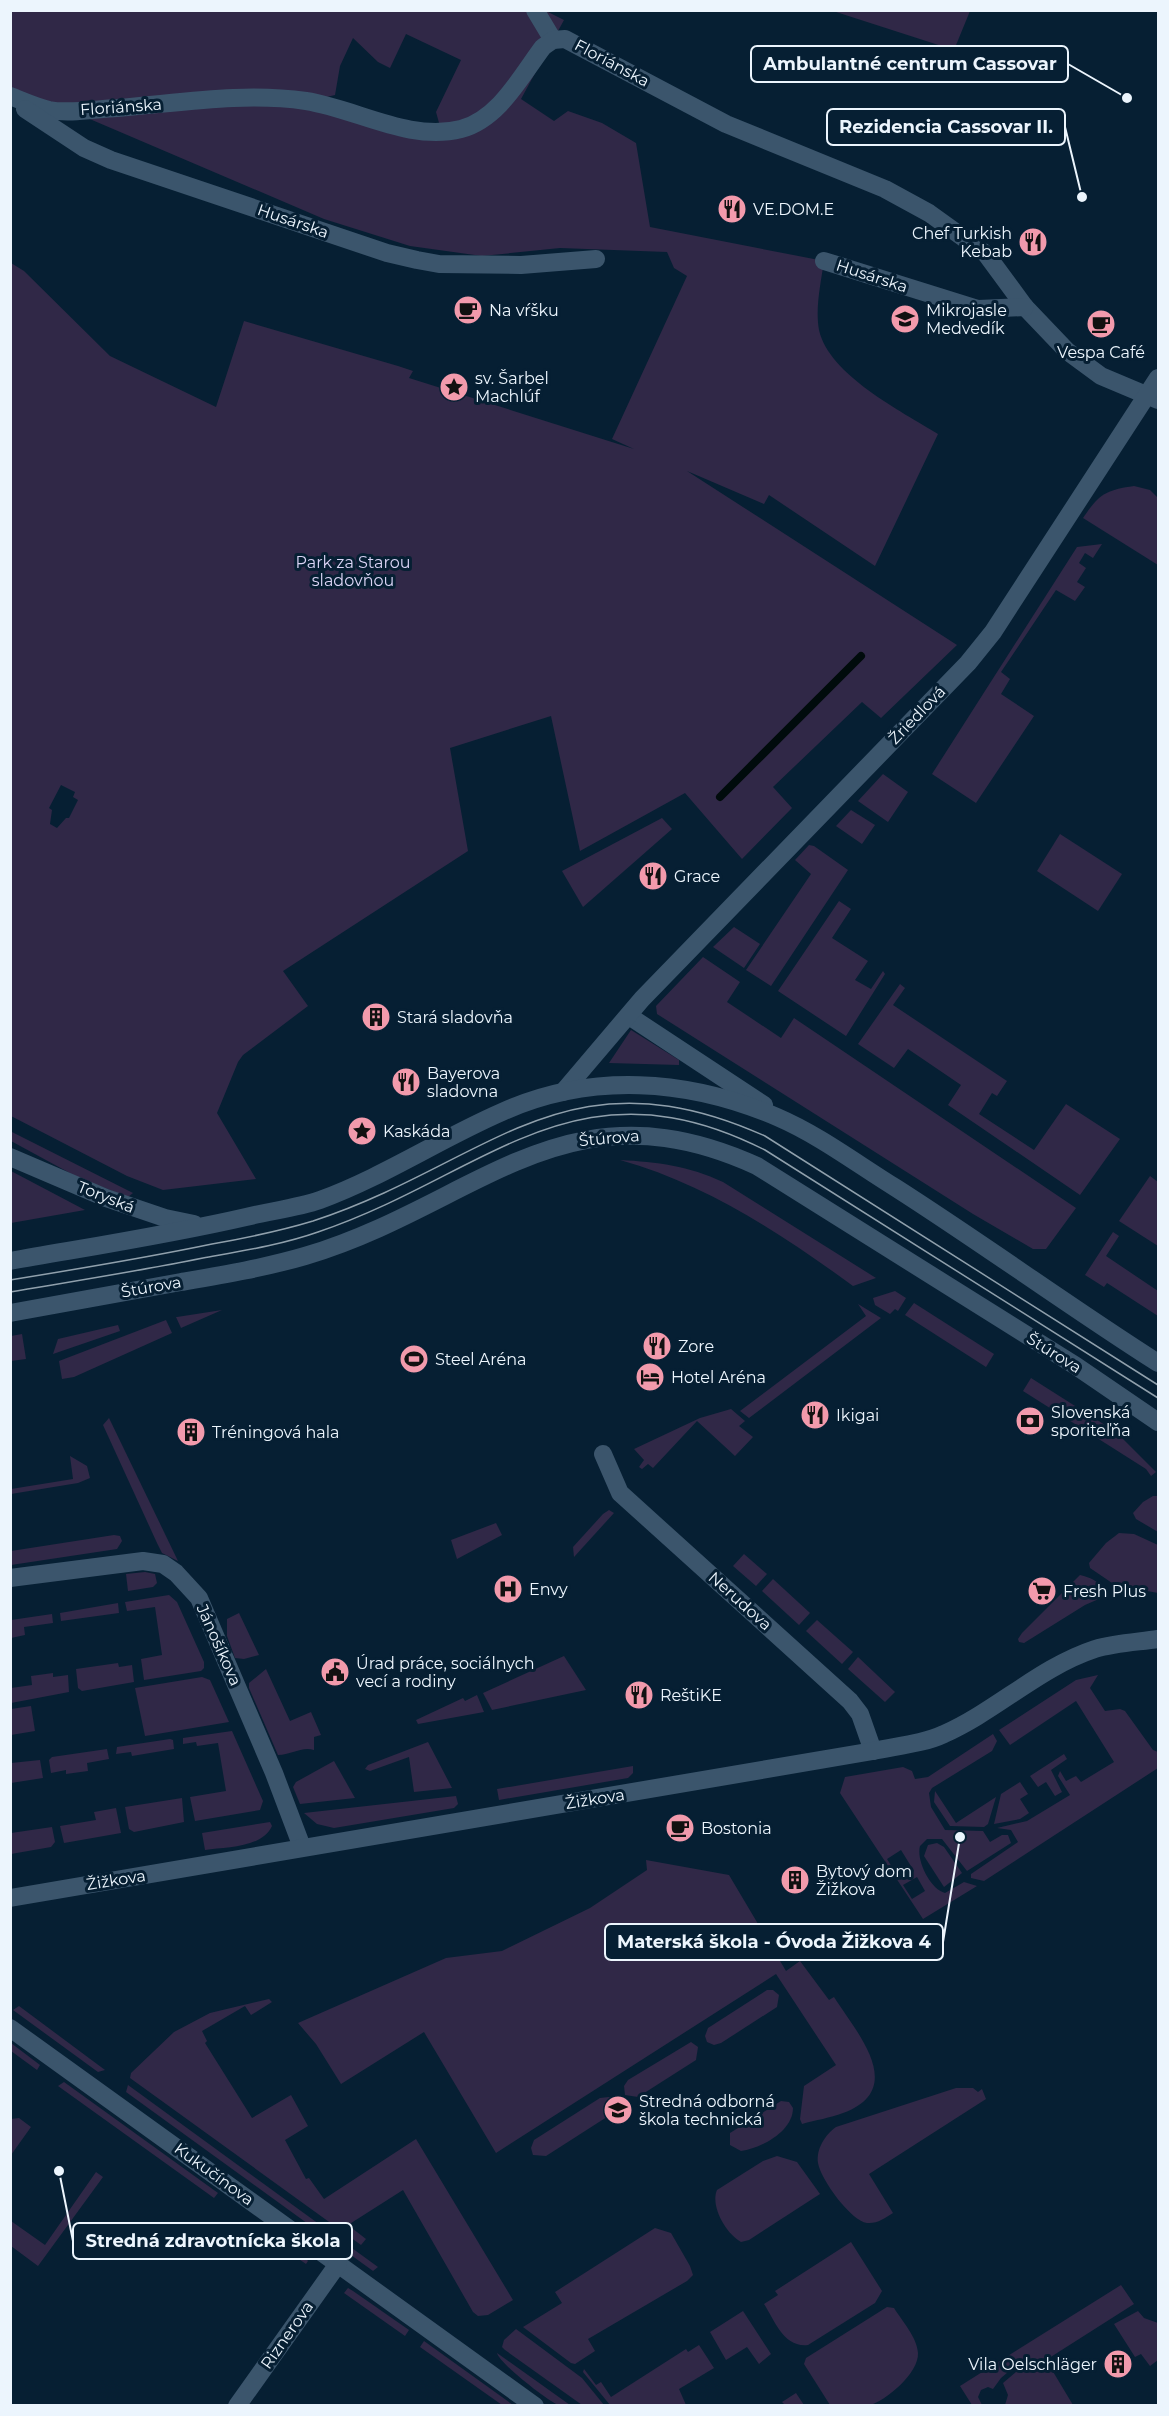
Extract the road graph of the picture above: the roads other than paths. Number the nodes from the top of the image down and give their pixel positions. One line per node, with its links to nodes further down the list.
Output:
1 (535, 10): 2 (street)
2 (553, 40): 3 (street, Floriánska); 6 (street, Floriánska)
3 (10, 98): 4 (street, Husárska)
4 (596, 259)
5 (824, 261): 6 (street, Husárska)
6 (1025, 307): 8 (street, Floriánska)
7 (1158, 378): 8 (street, Žriedlová)
8 (1152, 398): 9 (street, Žriedlová)
9 (629, 1016): 10 (street, Žriedlová); 11 (street)
10 (563, 1092): 11 (street); 13 (street)
11 (798, 1128): 16 (street)
12 (10, 1157): 13 (street, Toryská)
13 (206, 1226): 14 (street)
14 (10, 1261)
15 (10, 1312): 17 (street, Štúrova)
16 (1158, 1363)
17 (1158, 1422)
18 (603, 1454): 21 (street, Nerudova)
19 (10, 1578): 22 (street, Jánošíkova)
20 (1158, 1639): 21 (street, Žižkova)
21 (873, 1751): 22 (street, Žižkova)
22 (302, 1847): 23 (street, Žižkova)
23 (10, 1898)
24 (10, 2028): 25 (street, Kukučínova)
25 (338, 2264): 26 (street, Riznerova); 27 (street, Kukučínova)
26 (237, 2406)
27 (535, 2406)

